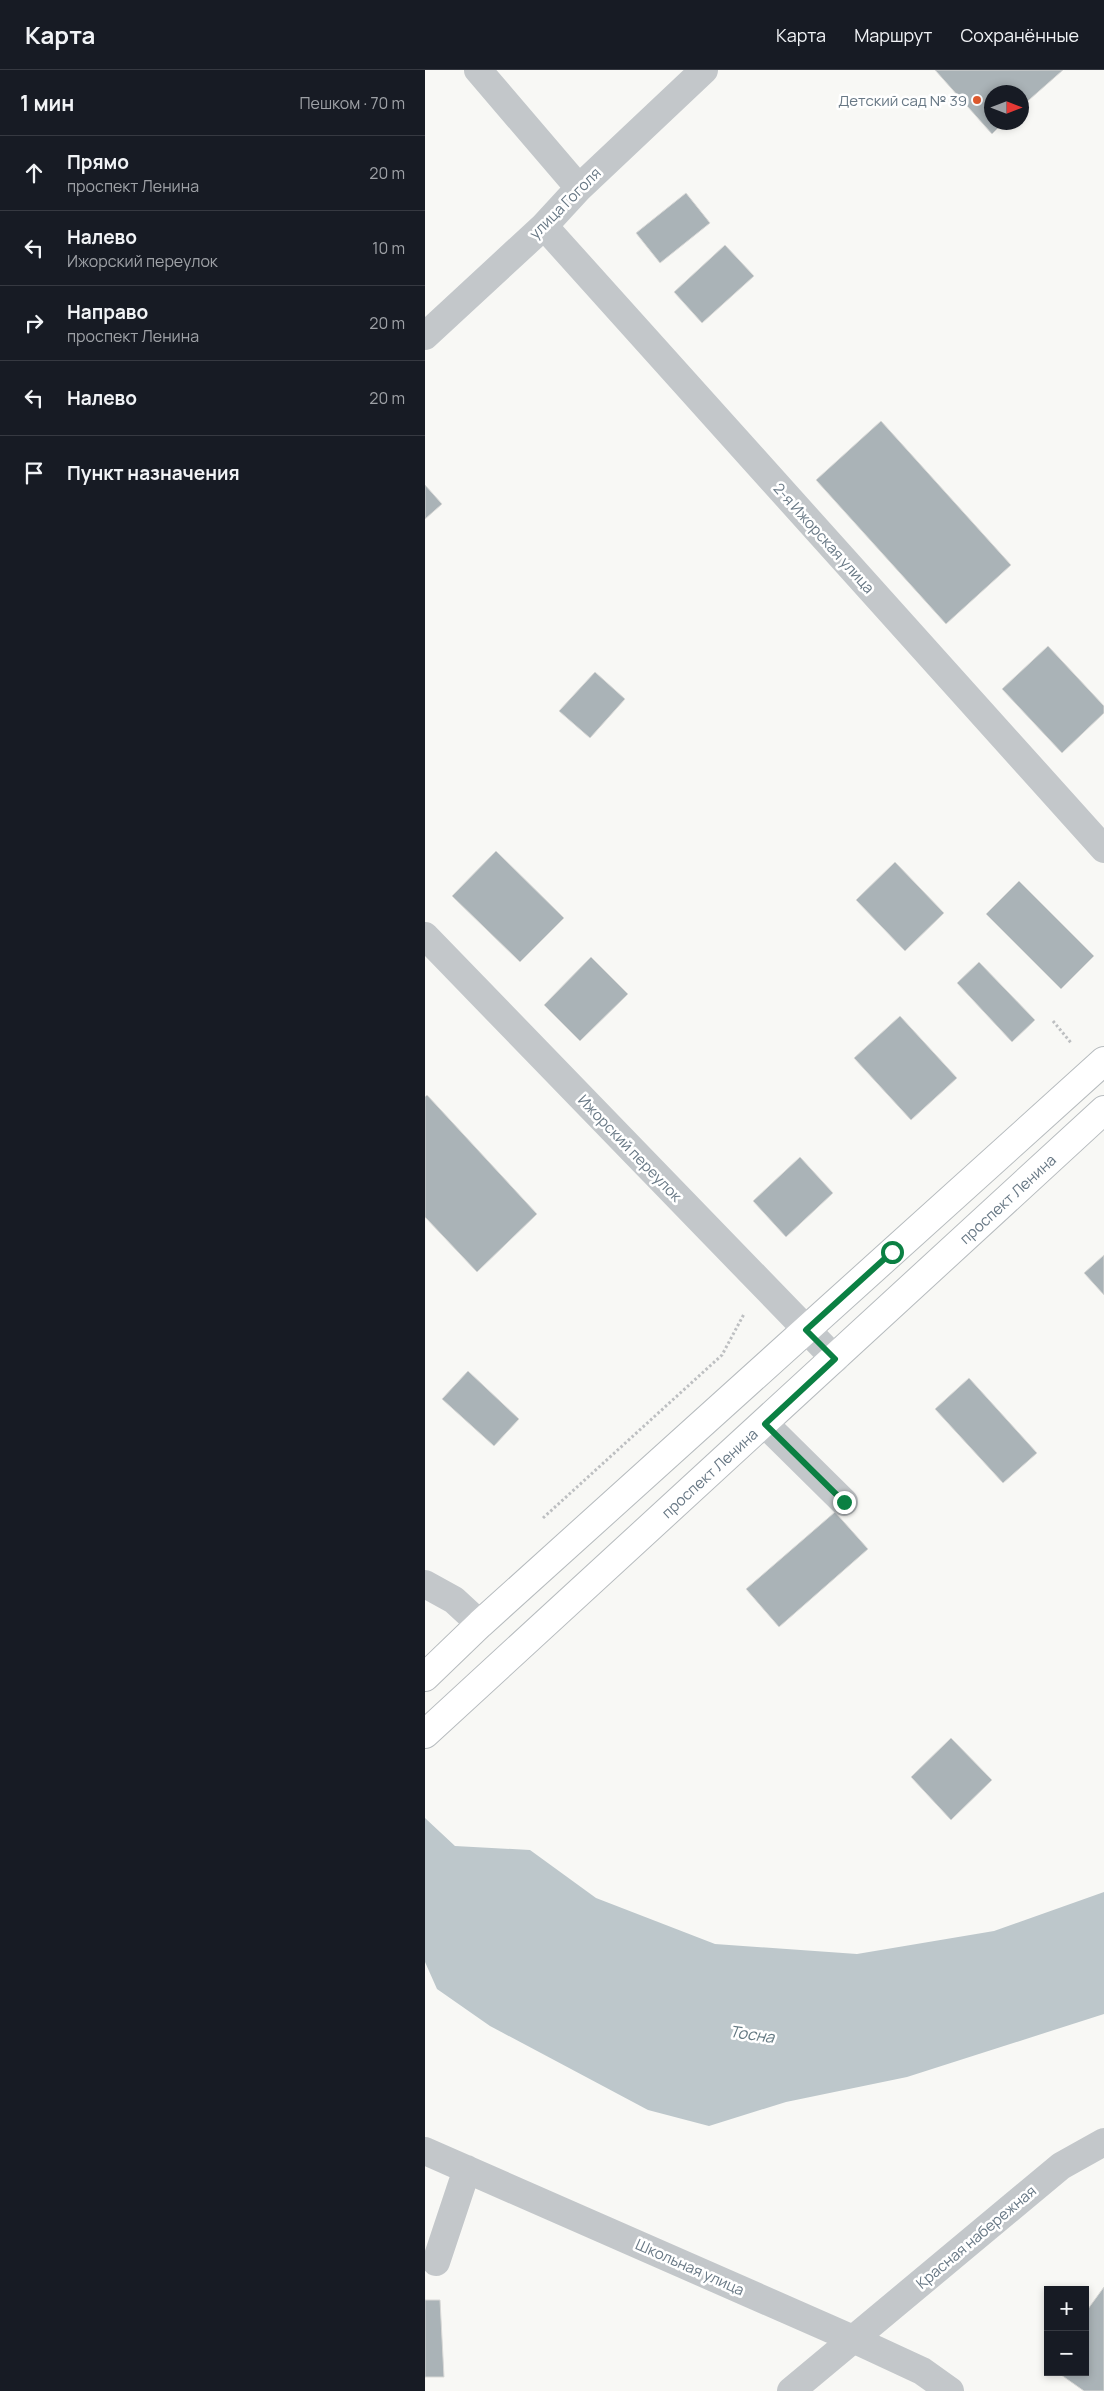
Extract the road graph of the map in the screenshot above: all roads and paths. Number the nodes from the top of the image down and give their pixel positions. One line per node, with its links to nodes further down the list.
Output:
1 (478, 70): 3 (street)
2 (704, 70): 3 (street, улица Гоголя)
3 (579, 188): 4 (street, улица Гоголя)
4 (544, 226): 5 (street, улица Гоголя); 6 (street, 2-я Ижорская улица)
5 (425, 336)
6 (1104, 849)
7 (425, 936): 12 (street, Ижорский переулок)
8 (1053, 1021): 9 (path)
9 (1074, 1046)
10 (1104, 1060): 13 (main road)
11 (1104, 1110): 14 (main road, проспект Ленина)
12 (761, 1284): 13 (street, Ижорский переулок); 17 (path)
13 (806, 1330): 14 (street, Ижорский переулок); 19 (main road)
14 (835, 1359): 15 (main road, проспект Ленина)
15 (765, 1424): 16 (street); 21 (main road, проспект Ленина)
16 (844, 1502)
17 (541, 1520)
18 (425, 1584): 19 (street)
19 (480, 1624): 20 (main road)
20 (431, 1672)
21 (425, 1734)
22 (1104, 2142): 26 (street, Красная набережная)
23 (425, 2151): 24 (street, Школьная улица)
24 (467, 2169): 25 (street); 26 (street, Школьная улица)
25 (436, 2262)
26 (853, 2339): 27 (street, Красная набережная); 28 (street, Школьная улица)
27 (791, 2391)
28 (950, 2391)

